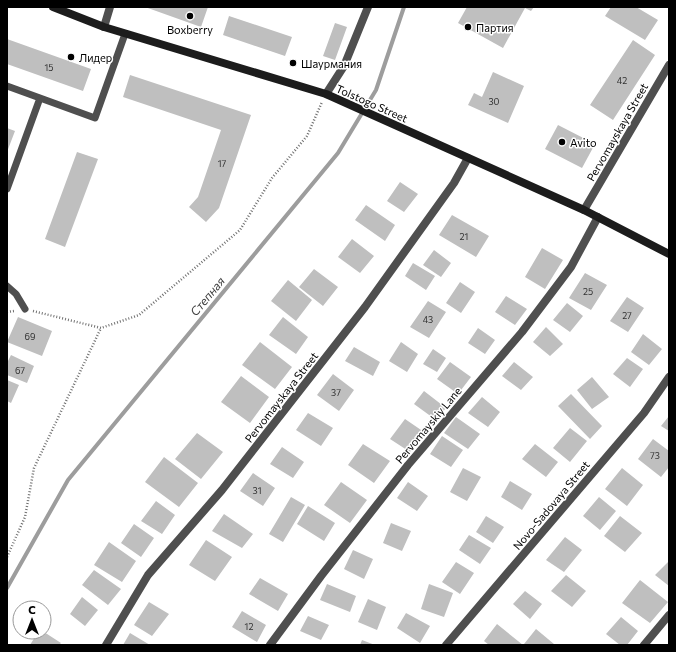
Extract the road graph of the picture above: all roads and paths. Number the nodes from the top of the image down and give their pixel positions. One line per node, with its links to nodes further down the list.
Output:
1 (53, 7): 4 (main road, Tolstogo Street)
2 (110, 7): 4 (street)
3 (368, 7): 8 (street)
4 (104, 27): 5 (main road, Tolstogo Street)
5 (125, 34): 8 (main road, Tolstogo Street); 9 (lane)
6 (669, 66): 12 (street, Pervomayskaya Street)
7 (7, 86): 9 (lane)
8 (326, 94): 10 (main road, Tolstogo Street); 18 (path)
9 (40, 98): 11 (lane)
10 (468, 158): 12 (main road, Tolstogo Street); 22 (street, Pervomayskaya Street)
11 (7, 189)
12 (584, 210): 13 (main road, Tolstogo Street)
13 (598, 217): 14 (main road, Tolstogo Street); 23 (street, Pervomayskiy Lane)
14 (669, 254)
15 (7, 286): 16 (lane)
16 (25, 309): 17 (path); 18 (path)
17 (7, 312)
18 (100, 328): 20 (path)
19 (669, 377): 24 (street, Novo-Sadovaya Street)
20 (7, 558)
21 (669, 615): 25 (street)
22 (106, 645)
23 (270, 645)
24 (446, 645)
25 (644, 645)

